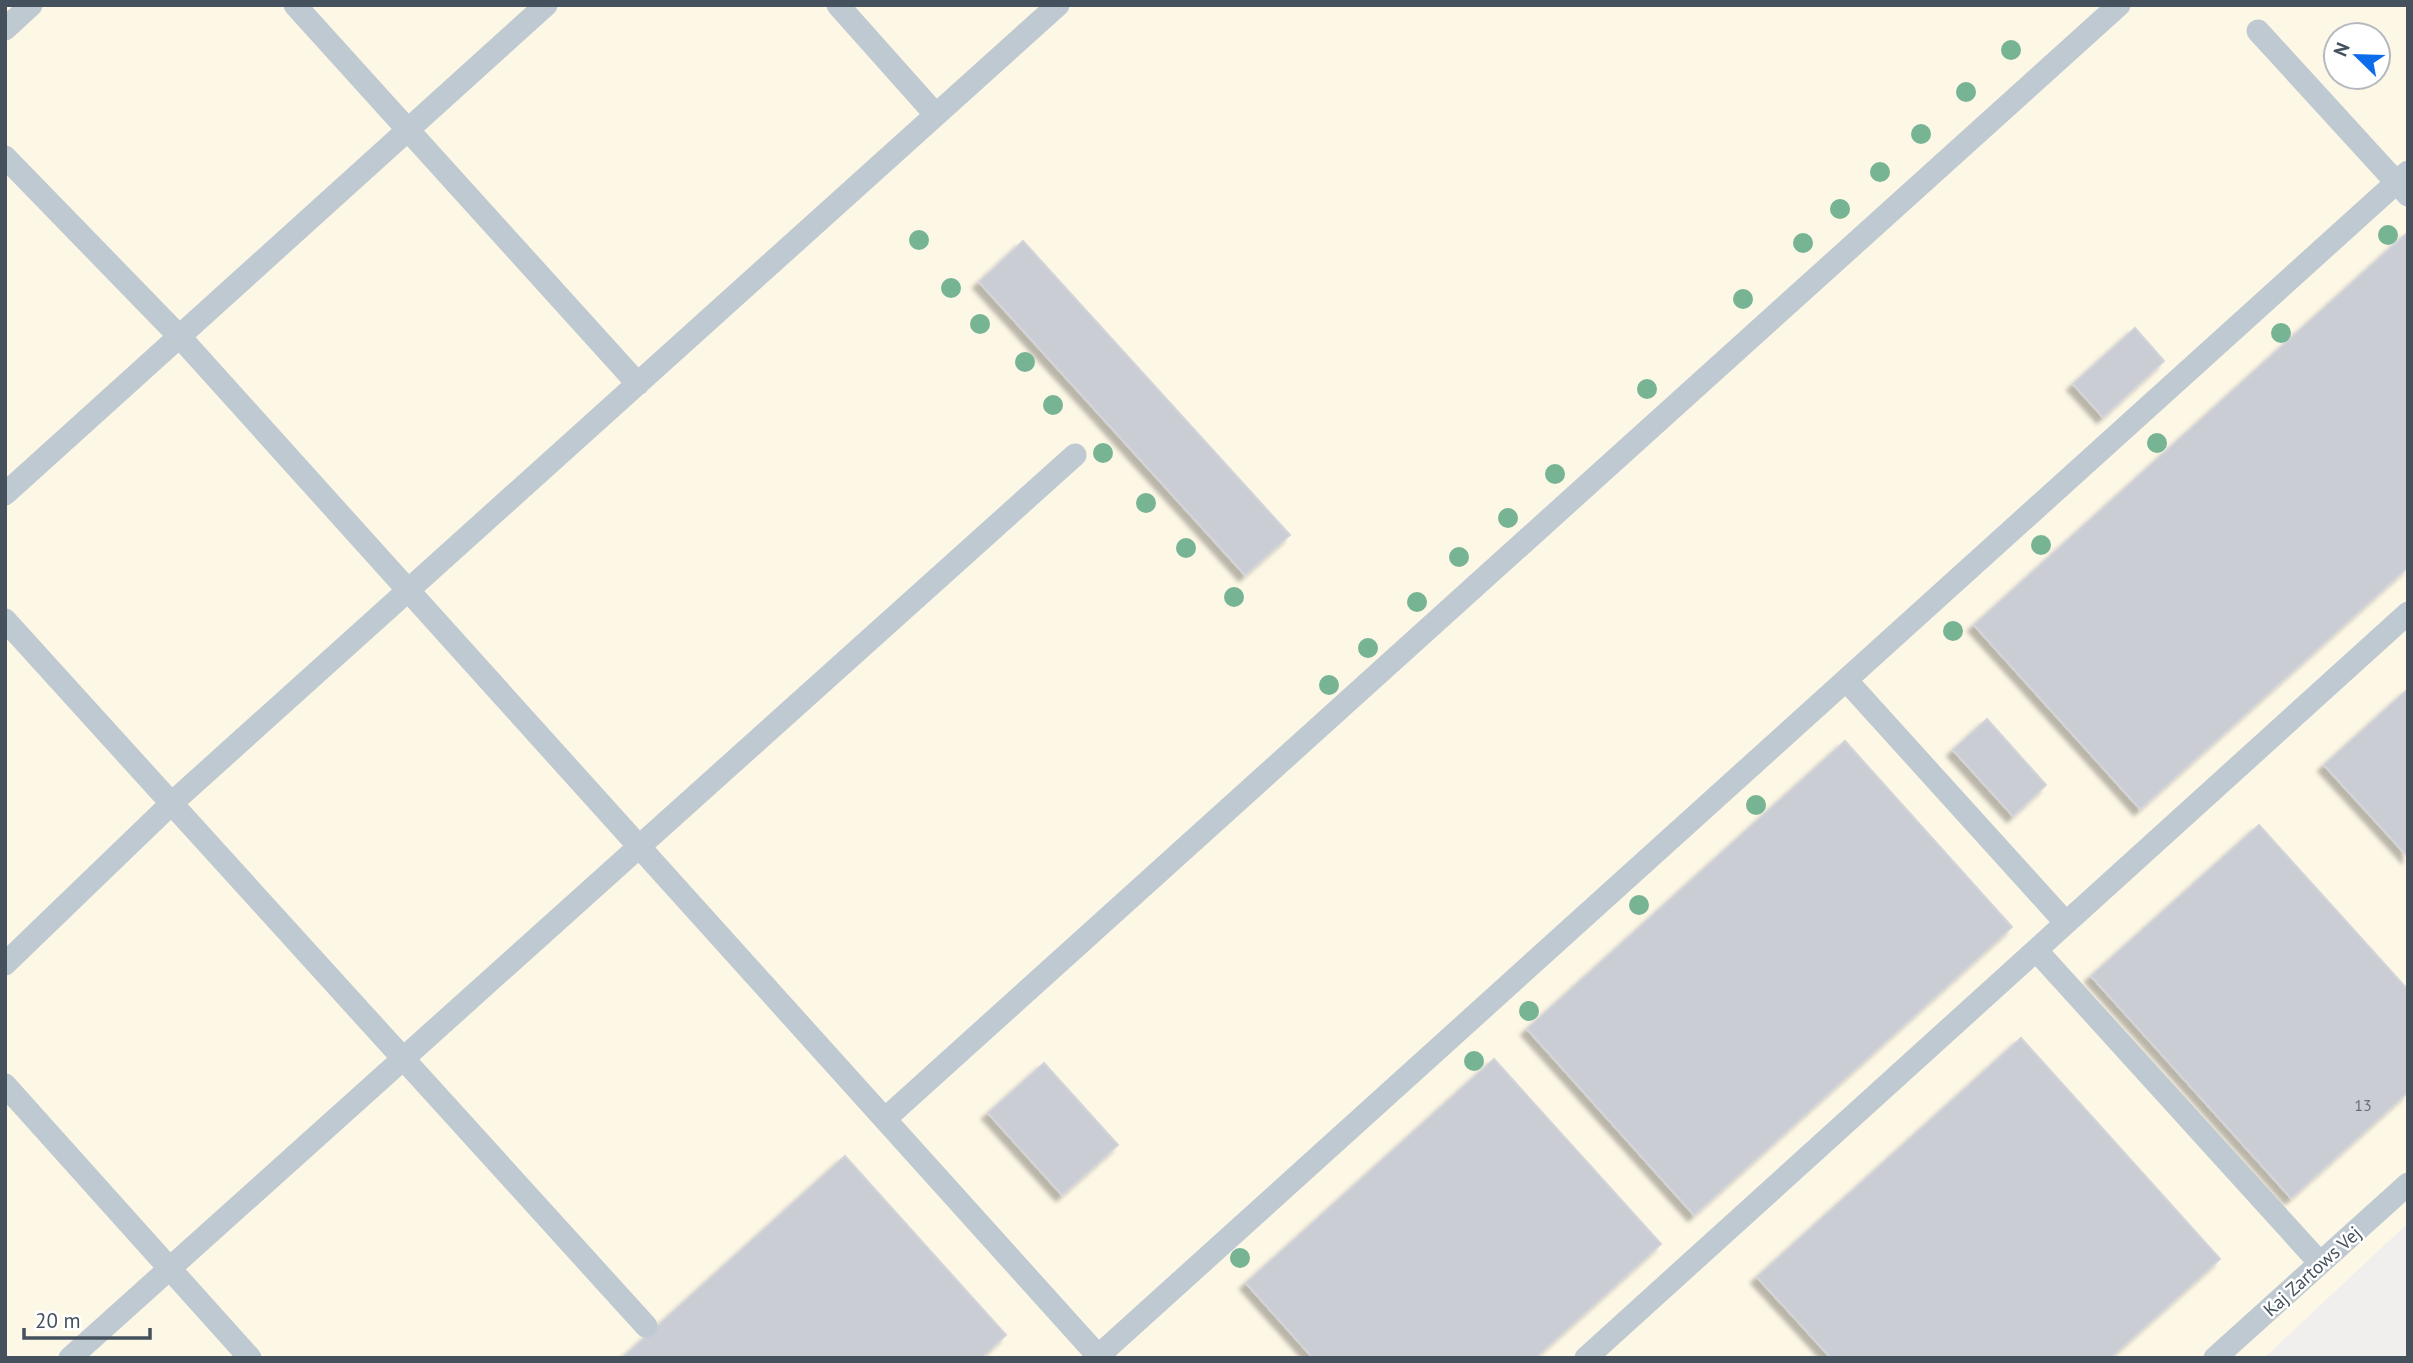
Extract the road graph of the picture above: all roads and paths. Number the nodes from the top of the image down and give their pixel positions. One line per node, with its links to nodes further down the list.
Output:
1 (32, 5): 7 (lane)
2 (295, 5): 10 (lane)
3 (546, 5): 10 (lane)
4 (838, 5): 9 (lane)
5 (1058, 5): 9 (lane)
6 (2119, 5): 28 (lane)
7 (5, 29)
8 (2258, 31): 12 (lane)
9 (936, 115): 14 (lane)
10 (408, 130): 13 (lane); 14 (lane)
11 (5, 157): 13 (lane)
12 (2404, 183): 20 (lane)
13 (179, 336): 16 (lane); 17 (lane)
14 (638, 384): 17 (lane)
15 (1075, 455): 22 (lane)
16 (5, 494)
17 (408, 590): 21 (lane); 22 (lane)
18 (2408, 613): 23 (lane)
19 (5, 620): 21 (lane)
20 (1846, 680): 23 (lane); 33 (lane)
21 (172, 803): 25 (lane); 26 (lane)
22 (640, 846): 26 (lane); 28 (lane)
23 (2066, 923): 24 (lane)
24 (2036, 950): 30 (lane); 36 (lane)
25 (5, 964)
26 (404, 1058): 31 (lane); 32 (lane)
27 (5, 1085): 31 (lane)
28 (885, 1119): 33 (lane)
29 (2408, 1184): 30 (lane, Kaj Zartows Vej)
30 (2320, 1263): 37 (lane, Kaj Zartows Vej)
31 (170, 1268): 34 (lane); 35 (lane)
32 (646, 1326)
33 (1098, 1357)
34 (70, 1358)
35 (250, 1358)
36 (1586, 1358)
37 (2215, 1358)

